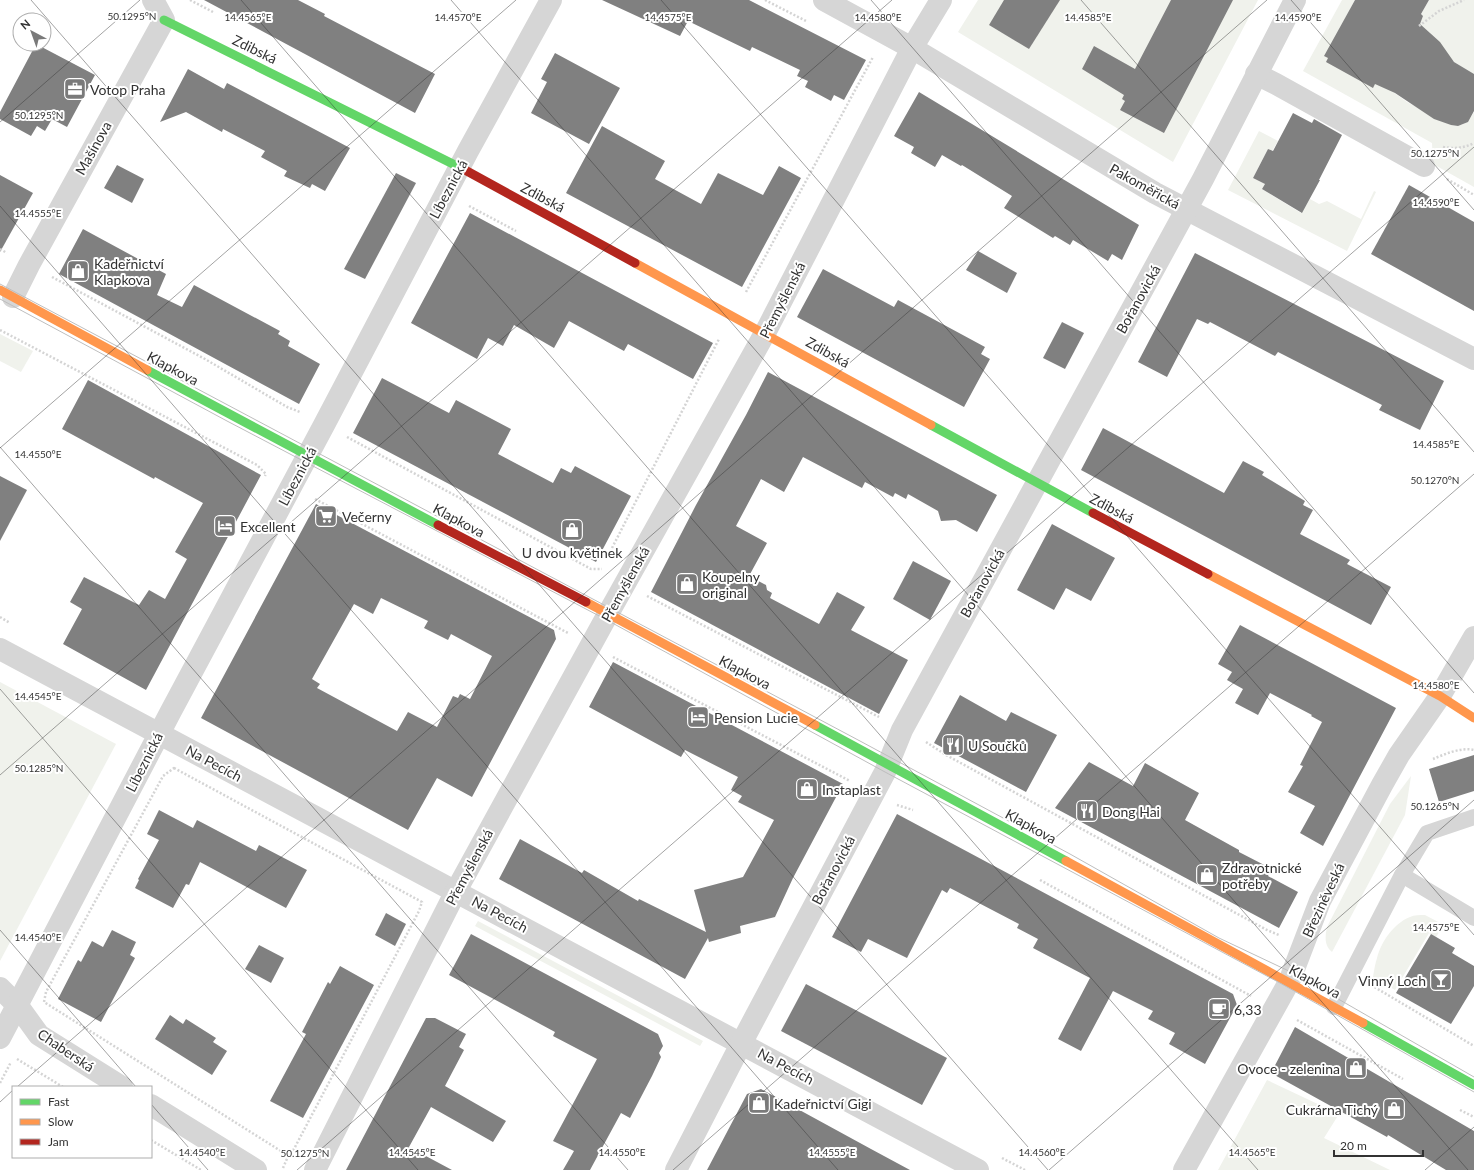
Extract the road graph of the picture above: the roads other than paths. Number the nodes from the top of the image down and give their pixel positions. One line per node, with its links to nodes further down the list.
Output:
1 (153, 0): 6 (street)
2 (551, 0): 10 (street, Líbeznická)
3 (824, 0): 7 (street, Pakoměřická)
4 (941, 0): 7 (street, Přemyšlenská)
5 (1295, 0): 8 (street, Bořanovická)
6 (164, 20): 10 (street, Zdibská); 12 (street, Mašínova)
7 (912, 48): 11 (street, Pakoměřická); 13 (street, Přemyšlenská)
8 (1256, 74): 9 (street); 11 (street, Bořanovická)
9 (1424, 166)
10 (459, 168): 13 (street, Zdibská); 15 (street, Líbeznická)
11 (1186, 209): 14 (street, Pakoměřická); 16 (street, Bořanovická)
12 (6, 294): 15 (street, Klapkova)
13 (765, 333): 16 (street, Zdibská); 17 (street, Přemyšlenská)
14 (1474, 359)
15 (308, 455): 17 (street, Klapkova); 22 (street, Líbeznická)
16 (1037, 483): 20 (street, Zdibská); 23 (street, Bořanovická)
17 (608, 614): 23 (street, Klapkova); 26 (street, Přemyšlenská)
18 (1474, 636): 20 (street, Březiněveská)
19 (0, 649): 22 (street, Na Pecích)
20 (1440, 696): 21 (street, Zdibská); 28 (street, Březiněveská)
21 (1474, 718)
22 (159, 734): 26 (street, Na Pecích); 30 (street, Líbeznická)
23 (888, 764): 28 (street, Klapkova); 33 (street, Bořanovická)
24 (1474, 817): 25 (lane)
25 (1402, 875): 27 (lane); 31 (lane)
26 (456, 891): 33 (street, Na Pecích); 38 (street, Přemyšlenská)
27 (1474, 918)
28 (1289, 982): 31 (street, Klapkova); 41 (street, Březiněveská)
29 (0, 988): 30 (street, Chaberská)
30 (18, 1006): 32 (street, Líbeznická); 35 (street, Chaberská)
31 (1334, 1007): 34 (street, Klapkova)
32 (0, 1038)
33 (742, 1042): 39 (street, Bořanovická); 40 (street, Na Pecích)
34 (1474, 1085)
35 (120, 1086)
36 (152, 1106): 37 (street)
37 (256, 1170)
38 (315, 1170)
39 (676, 1170)
40 (978, 1170)
41 (1184, 1170)

